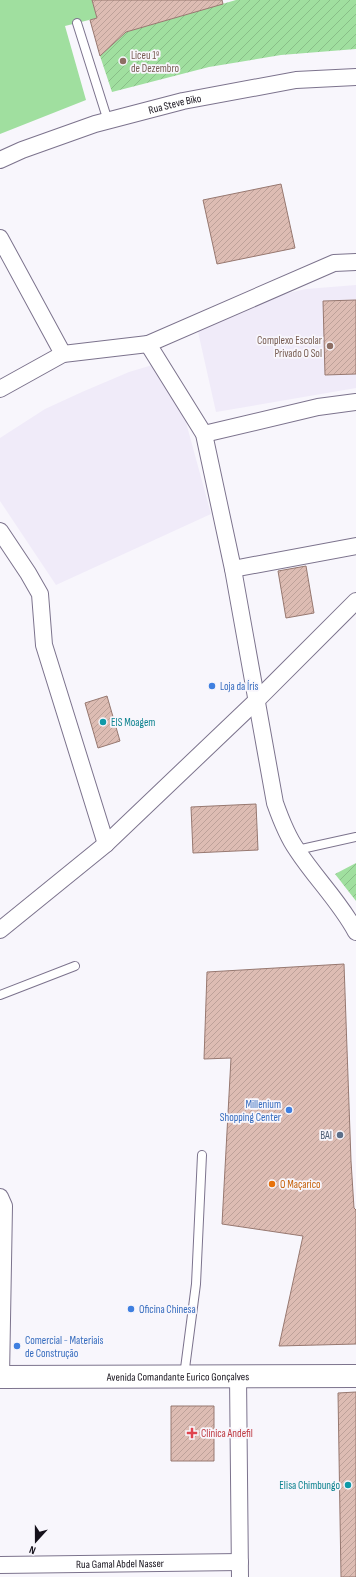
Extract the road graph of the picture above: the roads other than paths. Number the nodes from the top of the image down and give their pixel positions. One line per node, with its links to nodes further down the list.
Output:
1 (77, 23): 3 (lane)
2 (356, 77): 3 (street, Rua Steve Biko)
3 (108, 121): 4 (street, Rua Steve Biko)
4 (0, 160)
5 (0, 238): 8 (street)
6 (356, 262): 7 (street)
7 (148, 344): 8 (street); 11 (street)
8 (63, 354): 9 (street)
9 (0, 389)
10 (356, 402): 11 (street)
11 (204, 434): 14 (street)
12 (0, 531): 18 (street)
13 (356, 546): 14 (street)
14 (233, 569): 16 (street)
15 (356, 601): 16 (street)
16 (256, 701): 18 (street); 19 (street)
17 (356, 837): 19 (lane)
18 (106, 844): 20 (street)
19 (296, 850): 21 (street)
20 (0, 930)
21 (356, 934)
22 (75, 966): 23 (lane)
23 (0, 994)
24 (202, 1155): 26 (lane)
25 (0, 1197): 29 (street)
26 (184, 1376): 27 (main road, Avenida Comandante Eurico Gonçalves); 29 (main road, Avenida Comandante Eurico Gonçalves)
27 (238, 1376): 28 (main road, Avenida Comandante Eurico Gonçalves); 31 (street)
28 (356, 1376)
29 (0, 1377)
30 (0, 1566): 31 (street, Rua Gamal Abdel Nasser)
31 (240, 1569)

